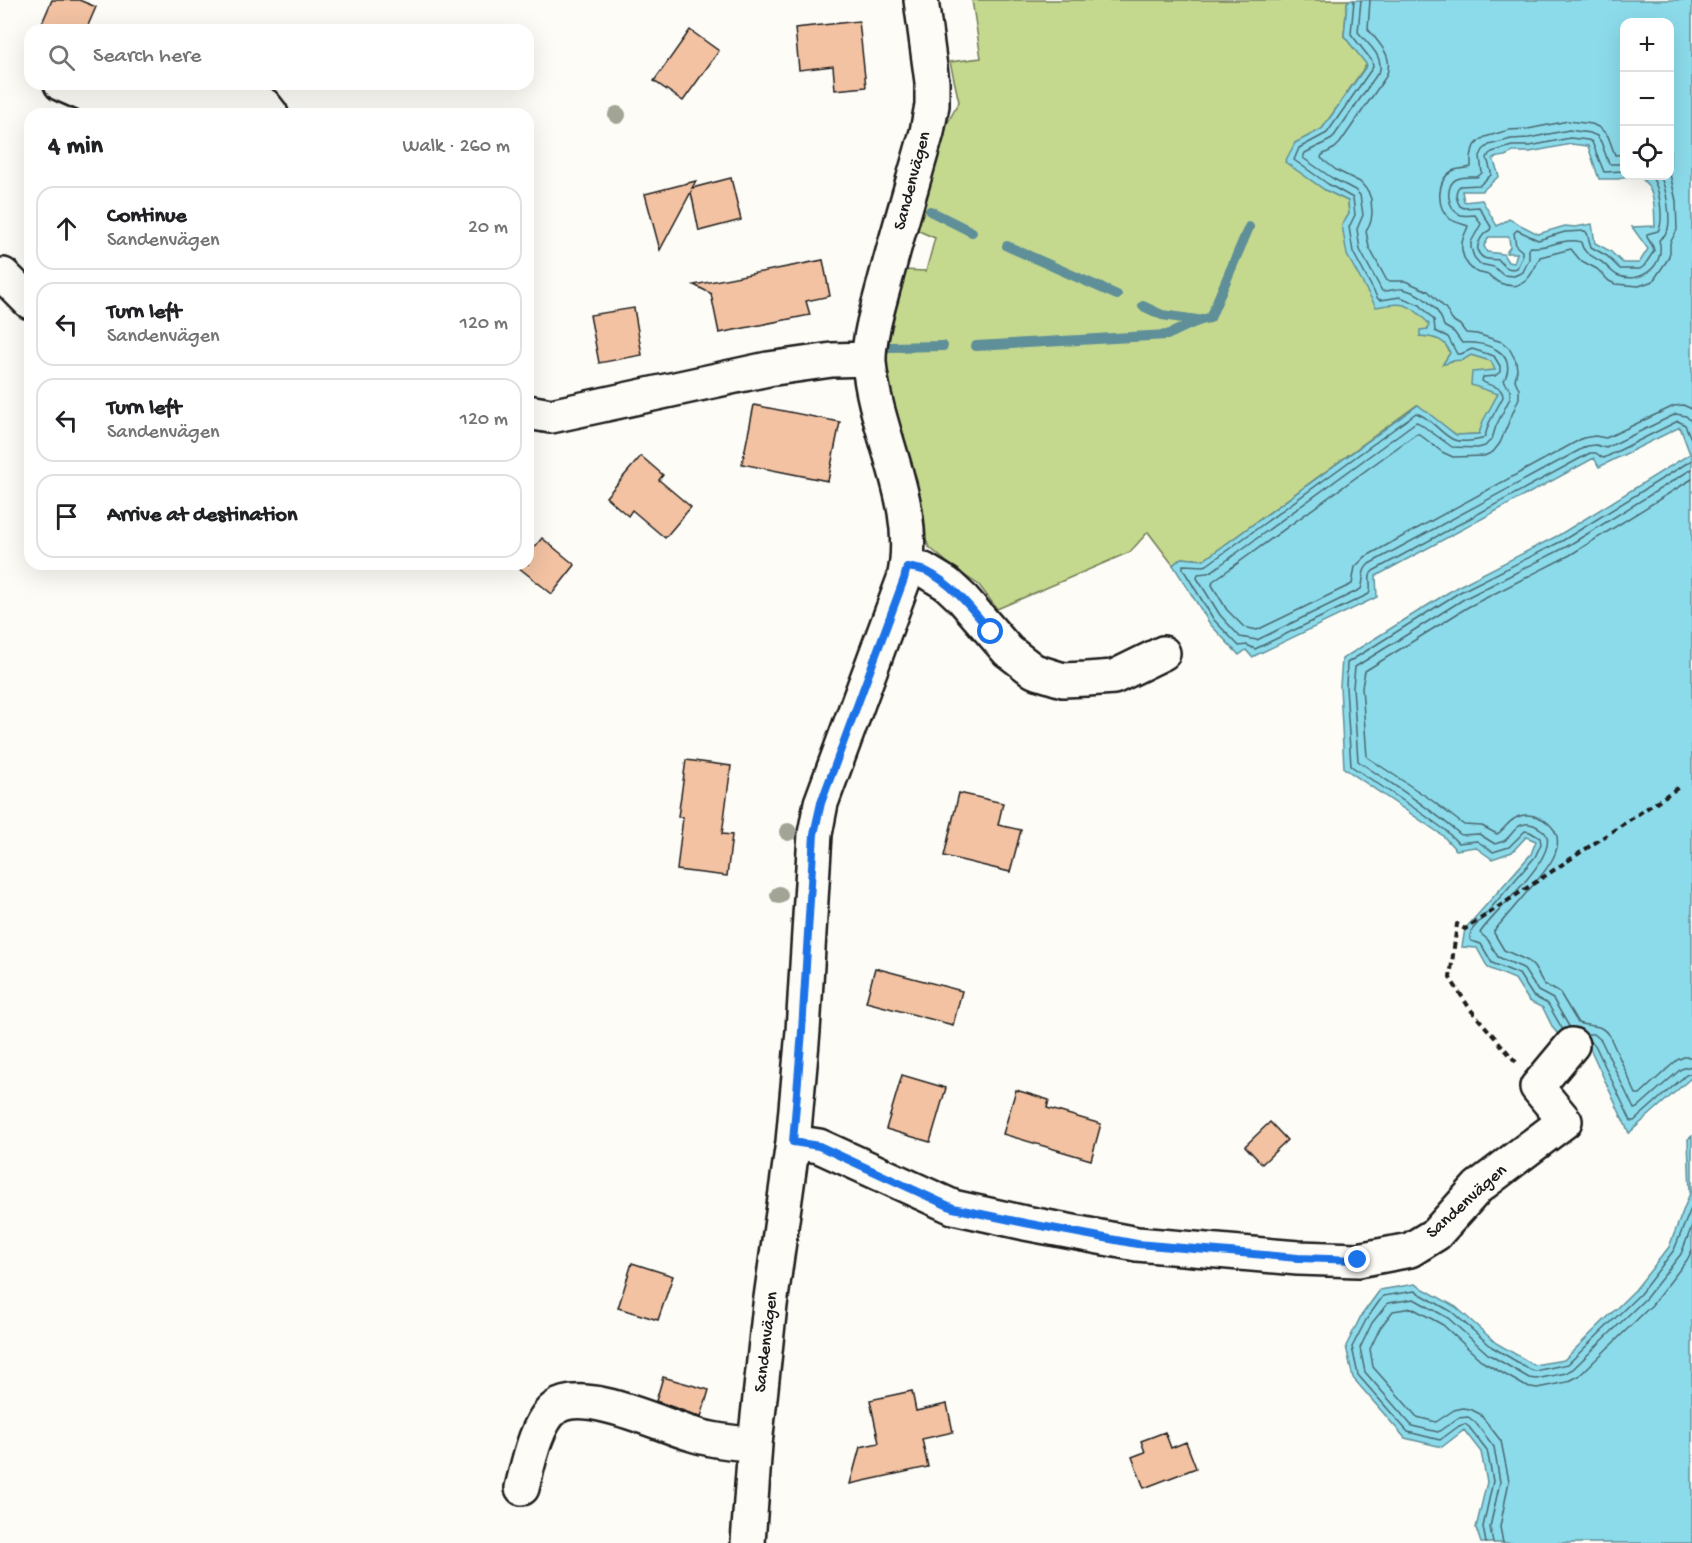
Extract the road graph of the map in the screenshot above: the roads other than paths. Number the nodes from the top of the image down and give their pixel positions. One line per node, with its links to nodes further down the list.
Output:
1 (921, 0): 6 (street, Sandenvägen)
2 (75, 90): 3 (street)
3 (266, 108)
4 (3, 275): 5 (street)
5 (24, 296)
6 (869, 359): 7 (street); 8 (street, Sandenvägen)
7 (534, 413)
8 (907, 567): 9 (street); 11 (street, Sandenvägen)
9 (1163, 654)
10 (1572, 1045): 11 (street, Sandenvägen)
11 (793, 1142): 12 (street, Sandenvägen)
12 (755, 1444): 13 (street); 14 (street, Sandenvägen)
13 (522, 1488)
14 (748, 1543)

